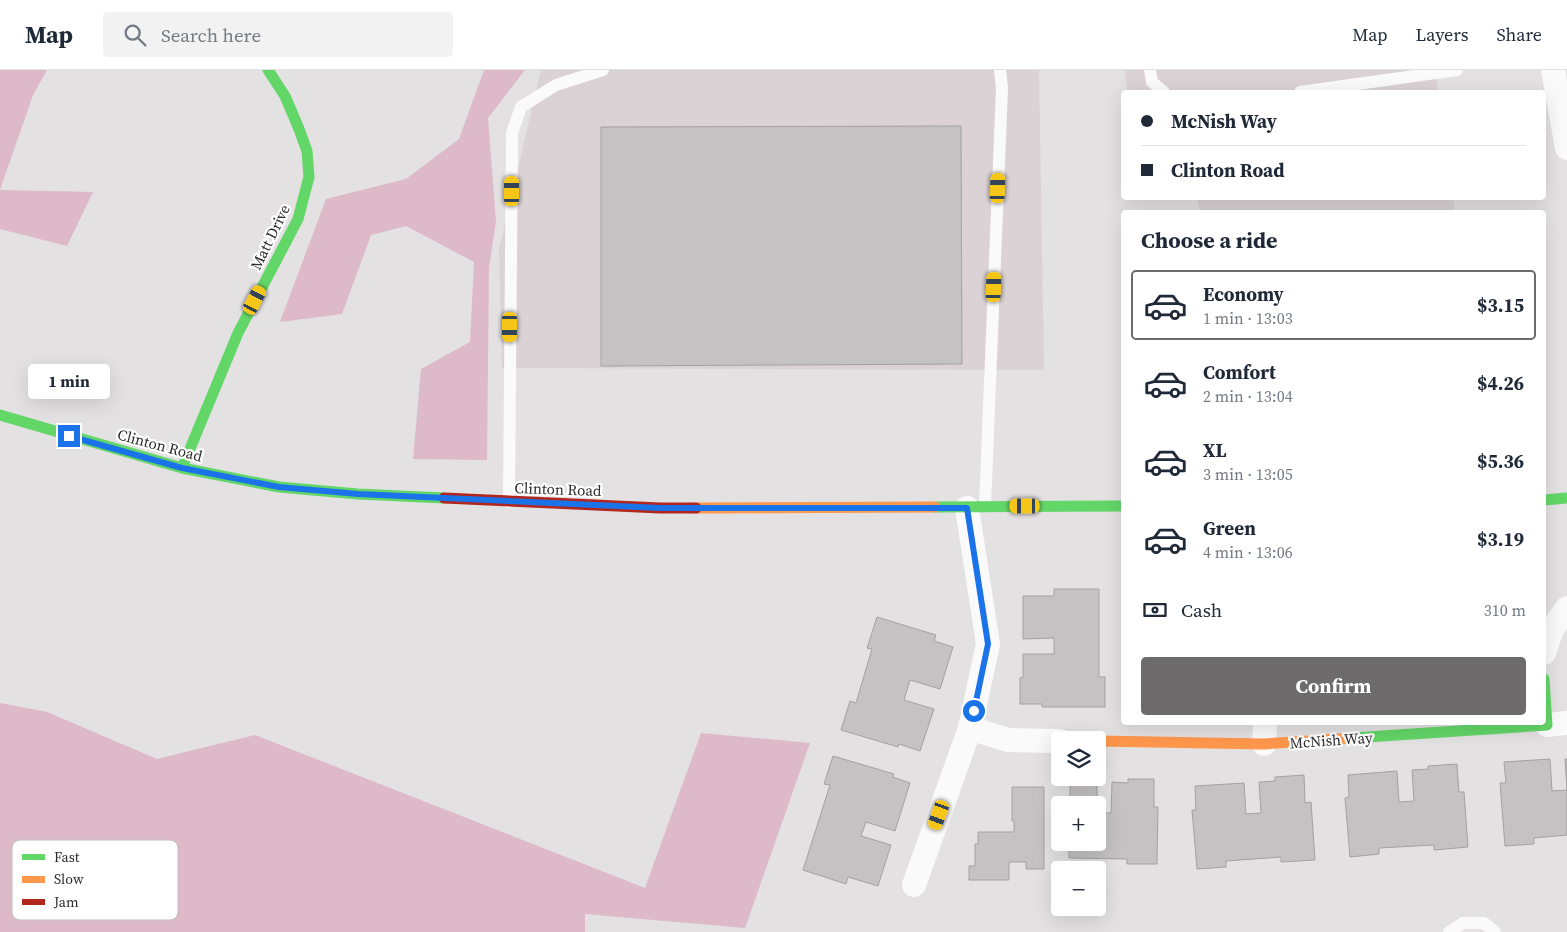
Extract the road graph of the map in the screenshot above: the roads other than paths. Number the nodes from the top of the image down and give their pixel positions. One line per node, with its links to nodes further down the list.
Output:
1 (268, 70): 12 (street, Matt Drive)
2 (603, 70): 15 (lane)
3 (1000, 70): 17 (lane)
4 (1150, 70): 8 (lane)
5 (1457, 70): 7 (lane)
6 (1553, 70): 10 (street)
7 (1400, 74): 9 (lane)
8 (1162, 90)
9 (1311, 90)
10 (1567, 148)
11 (0, 415): 12 (street, Clinton Road)
12 (182, 468): 15 (street, Clinton Road)
13 (1567, 498): 14 (street)
14 (1546, 500)
15 (509, 502): 17 (street, Clinton Road)
16 (1121, 506): 17 (street, Clinton Road)
17 (976, 507): 23 (street)
18 (1567, 608): 19 (street)
19 (1546, 647)
20 (1546, 686): 21 (street, McNish Way)
21 (1557, 724)
22 (1524, 725): 24 (street, McNish Way)
23 (970, 728): 25 (street); 27 (street)
24 (1264, 733): 26 (street, McNish Way)
25 (1051, 741)
26 (1106, 742)
27 (914, 885)
28 (1450, 932): 29 (lane)
29 (1495, 932)

